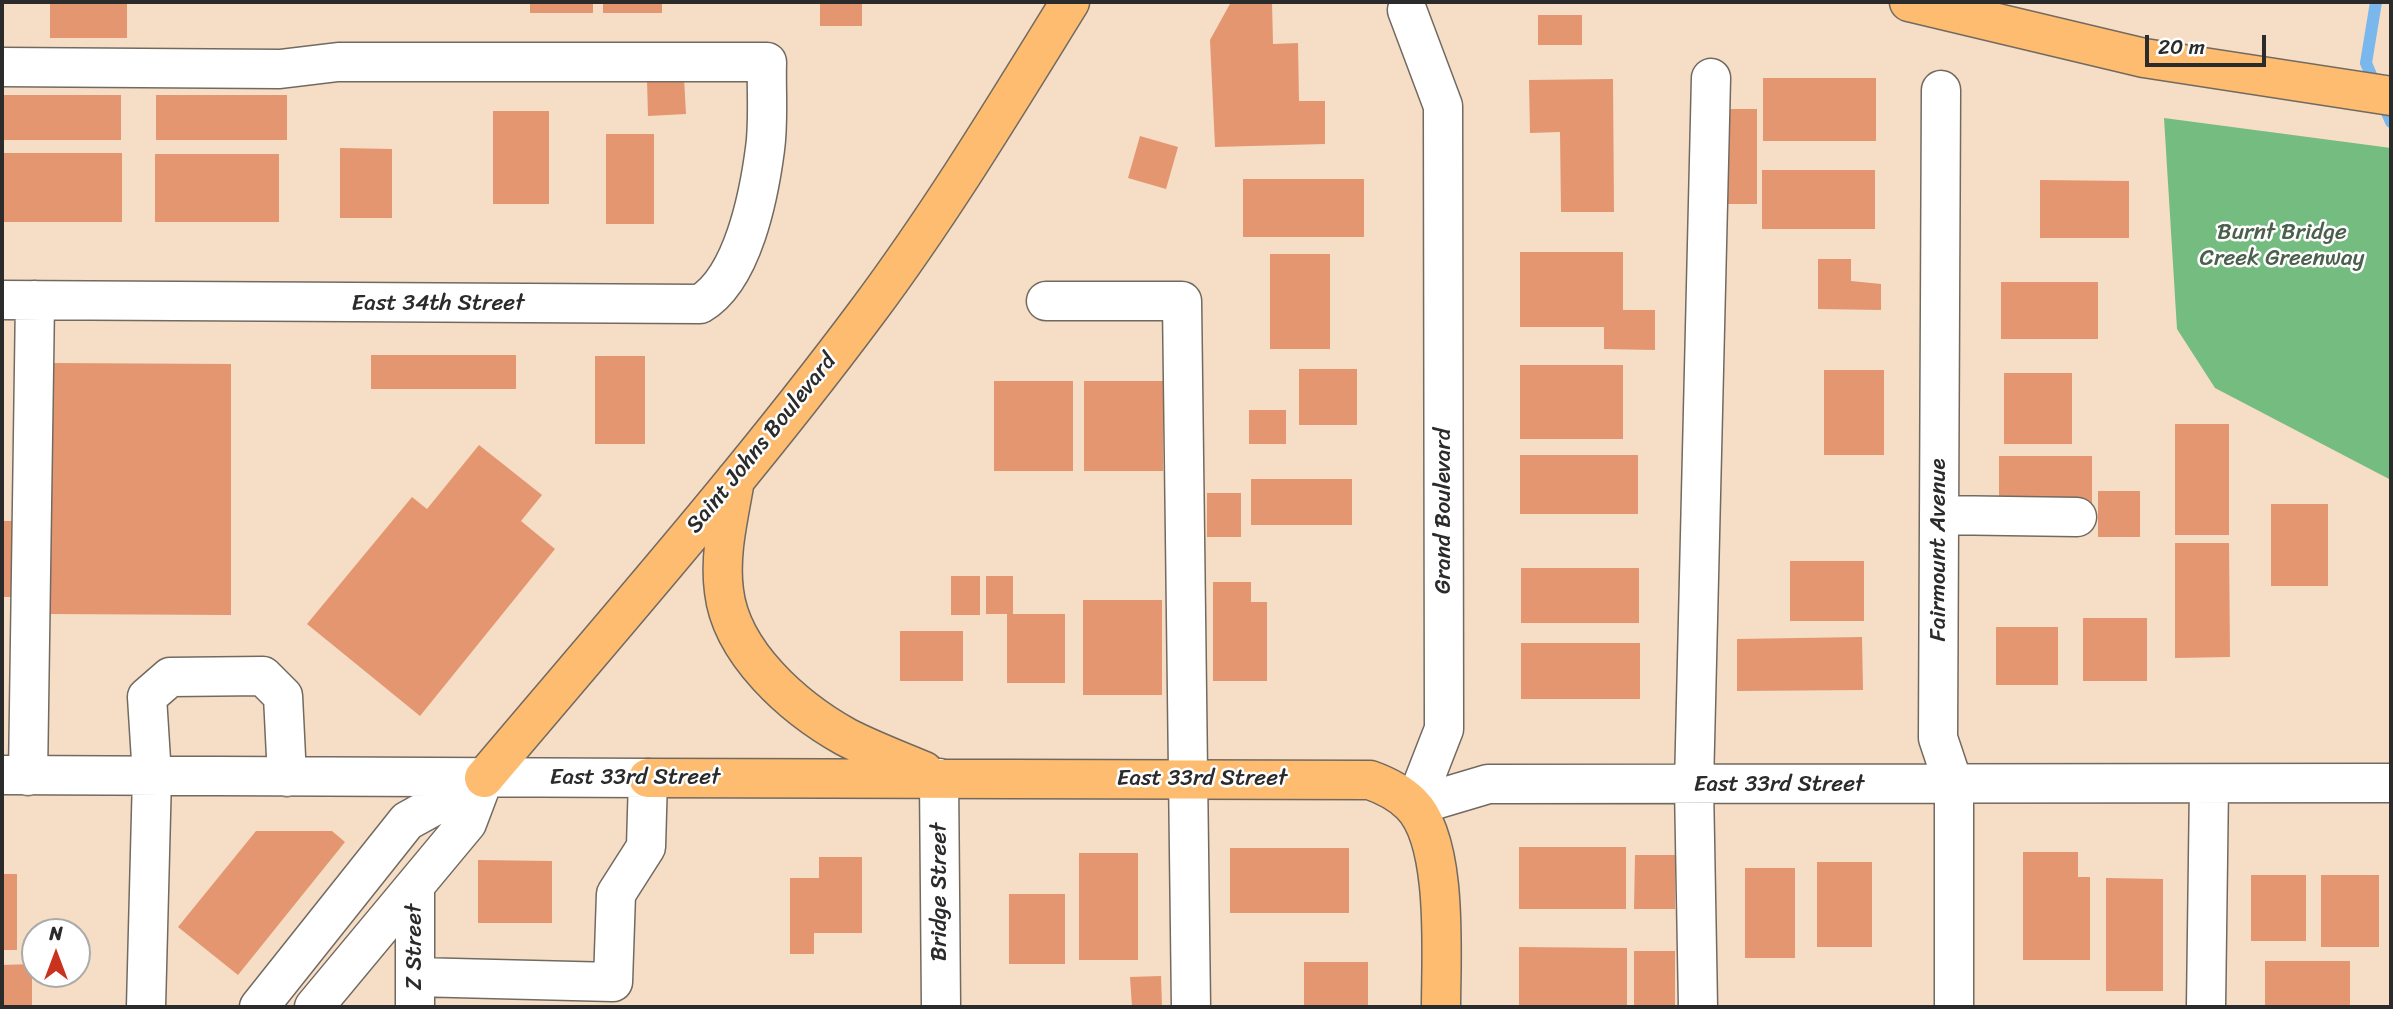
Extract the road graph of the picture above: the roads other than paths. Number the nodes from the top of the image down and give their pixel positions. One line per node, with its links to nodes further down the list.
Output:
1 (1070, 2): 10 (main road, Saint Johns Boulevard)
2 (1909, 2): 7 (main road)
3 (1407, 10): 24 (street, Grand Boulevard)
4 (2, 67): 8 (street, East 34th Street)
5 (1711, 78): 22 (street)
6 (1941, 90): 11 (street, Fairmount Avenue)
7 (2391, 96)
8 (19, 300): 13 (street)
9 (1046, 301): 19 (street)
10 (735, 480): 16 (main road, Saint Johns Boulevard); 18 (main road)
11 (1939, 515): 12 (street); 23 (street, Fairmount Avenue)
12 (2077, 517)
13 (15, 776): 14 (street, East 33rd Street)
14 (152, 776): 15 (street, East 33rd Street); 15 (street); 27 (street)
15 (287, 777): 16 (street, East 33rd Street)
16 (484, 778): 17 (street, East 33rd Street); 25 (street, Saint Johns Boulevard); 28 (street, Saint Johns Boulevard)
17 (648, 778): 18 (main road, East 33rd Street); 26 (street)
18 (939, 778): 19 (main road, East 33rd Street); 30 (street, Bridge Street)
19 (1189, 780): 24 (main road, East 33rd Street); 31 (street)
20 (2391, 783): 21 (street, East 33rd Street)
21 (2209, 784): 23 (street, East 33rd Street); 35 (street)
22 (1694, 785): 23 (street, East 33rd Street); 24 (street, East 33rd Street); 33 (street)
23 (1954, 786): 34 (street, Fairmount Avenue)
24 (1414, 806): 32 (main road)
25 (415, 886): 26 (street, Z Street); 29 (street, Saint Johns Boulevard)
26 (415, 992)
27 (146, 1007)
28 (259, 1007)
29 (314, 1007)
30 (941, 1007)
31 (1191, 1007)
32 (1441, 1007)
33 (1698, 1007)
34 (1954, 1007)
35 (2206, 1007)

